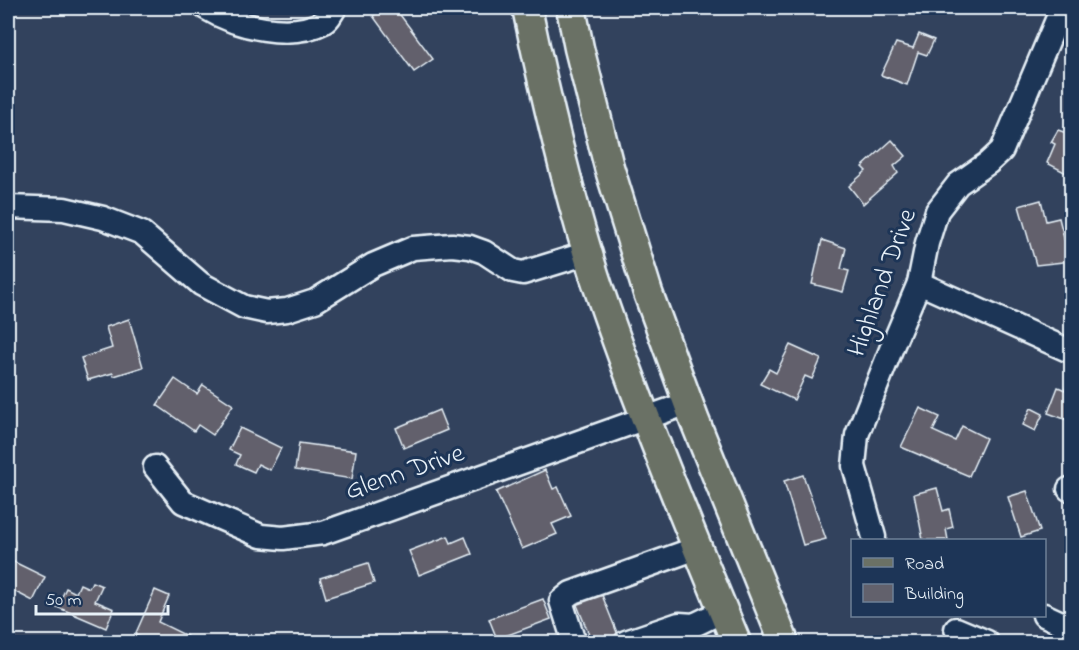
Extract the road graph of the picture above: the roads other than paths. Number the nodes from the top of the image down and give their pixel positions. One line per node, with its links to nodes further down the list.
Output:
1 (206, 8): 2 (street)
2 (335, 8)
3 (527, 8): 7 (main road)
4 (571, 8): 10 (main road)
5 (1062, 8): 8 (street, Highland Drive)
6 (8, 207): 7 (street)
7 (588, 253): 11 (main road)
8 (919, 284): 9 (street); 13 (street, Highland Drive)
9 (1071, 352)
10 (688, 404): 11 (street, Glenn Drive); 22 (main road)
11 (646, 418): 12 (street, Glenn Drive); 14 (main road)
12 (154, 467)
13 (874, 537)
14 (697, 548): 15 (main road); 19 (street)
15 (723, 611): 20 (street); 21 (main road)
16 (1046, 616): 17 (street)
17 (1071, 628)
18 (956, 629): 23 (street)
19 (576, 642)
20 (626, 642)
21 (736, 642)
22 (784, 642)
23 (987, 642)

